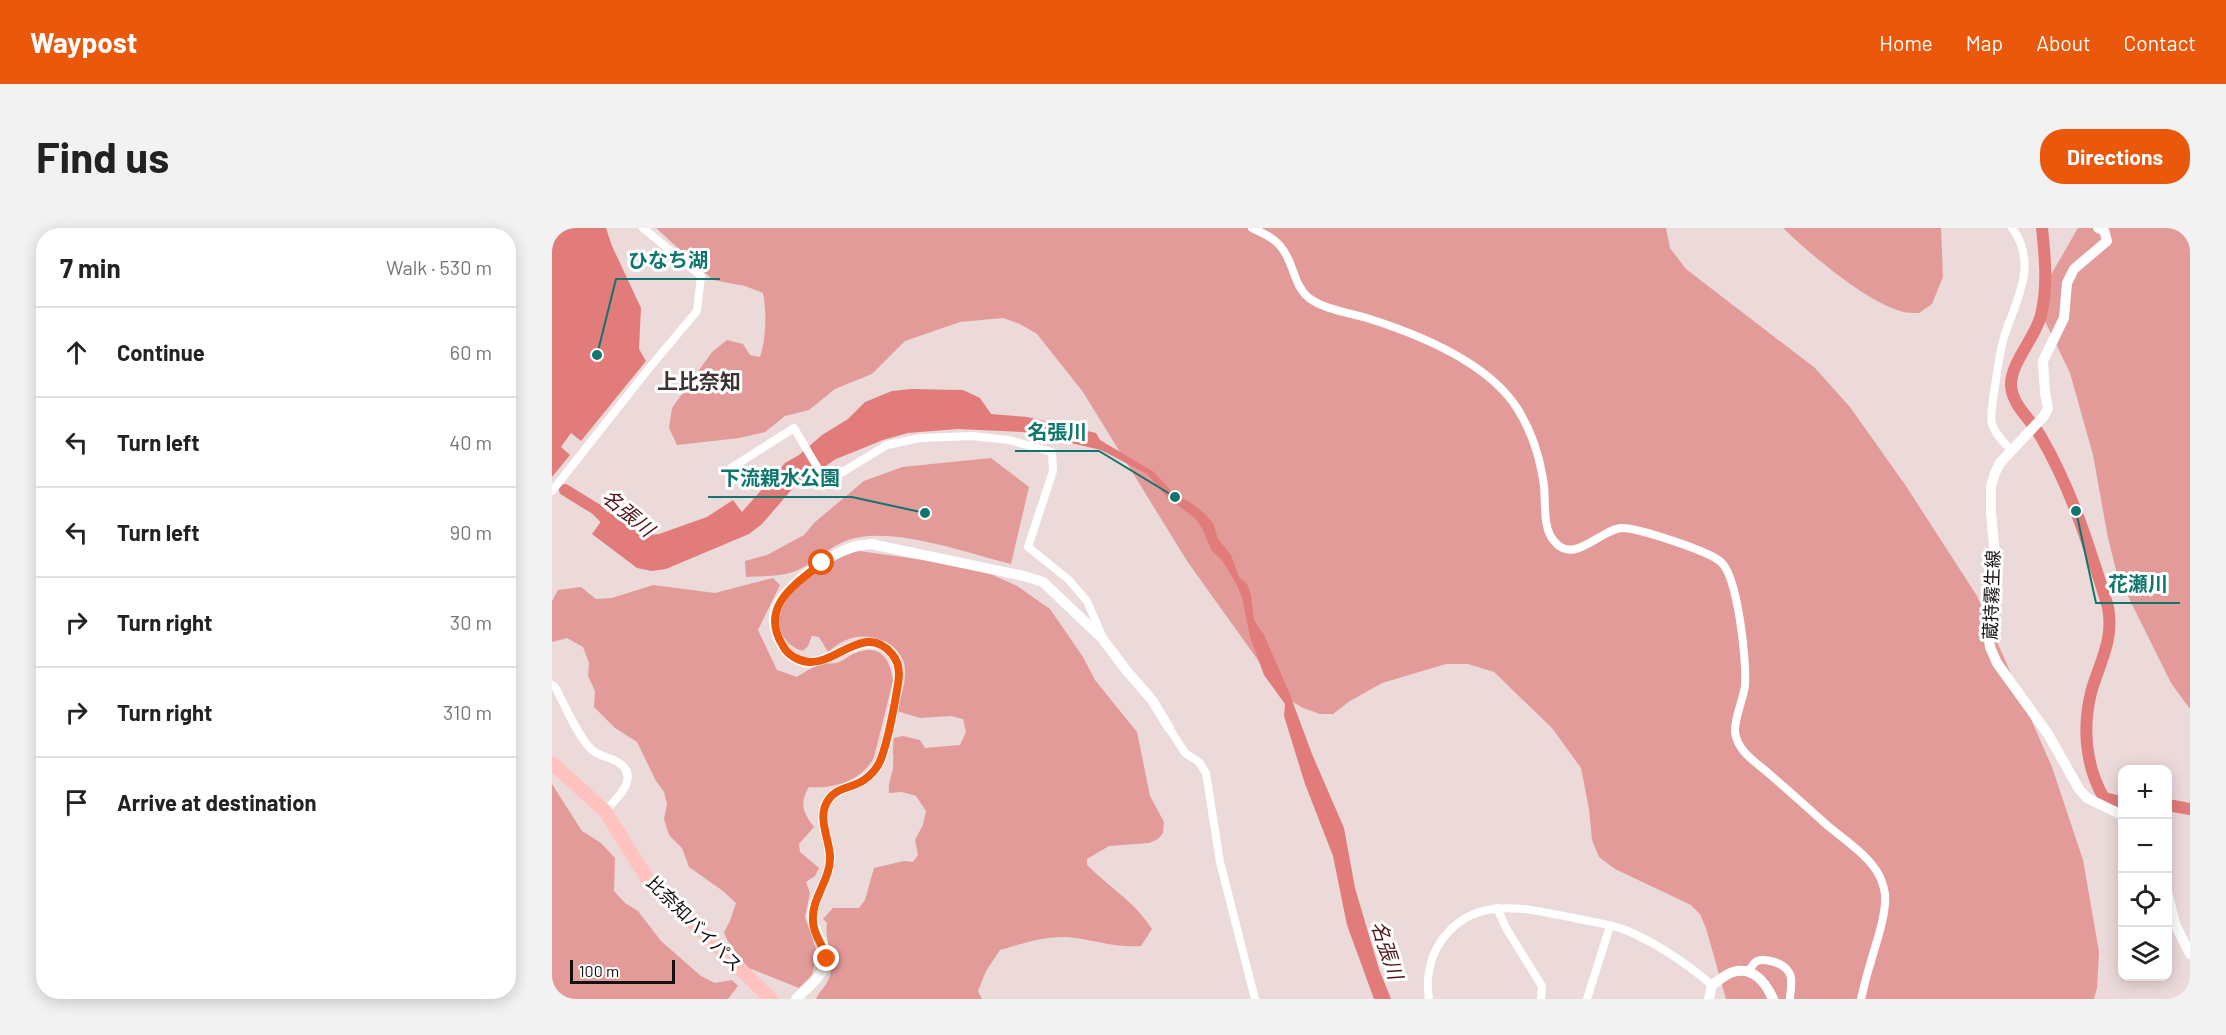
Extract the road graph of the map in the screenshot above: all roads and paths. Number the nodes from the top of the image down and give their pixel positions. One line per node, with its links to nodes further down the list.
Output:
1 (643, 228): 7 (street)
2 (1252, 228): 29 (street)
3 (2012, 228): 5 (street)
4 (2098, 228): 5 (street, 蔵持霧生線)
5 (2011, 450): 13 (street, 蔵持霧生線)
6 (731, 468): 8 (street)
7 (552, 491)
8 (1102, 638): 10 (street); 21 (street)
9 (552, 685): 12 (street)
10 (1169, 728): 22 (street)
11 (552, 763): 12 (highway, 比奈知バイパス)
12 (605, 811): 20 (highway, 比奈知バイパス)
13 (2118, 813)
14 (1497, 908): 16 (street); 23 (street); 24 (street)
15 (2172, 912): 17 (street)
16 (1610, 926): 19 (street); 25 (street)
17 (2190, 954)
18 (1748, 972): 19 (street); 27 (street); 28 (street)
19 (1712, 985): 26 (street)
20 (771, 999)
21 (796, 999)
22 (1255, 999)
23 (1429, 999)
24 (1541, 999)
25 (1587, 999)
26 (1709, 999)
27 (1773, 999)
28 (1790, 999)
29 (1861, 999)

